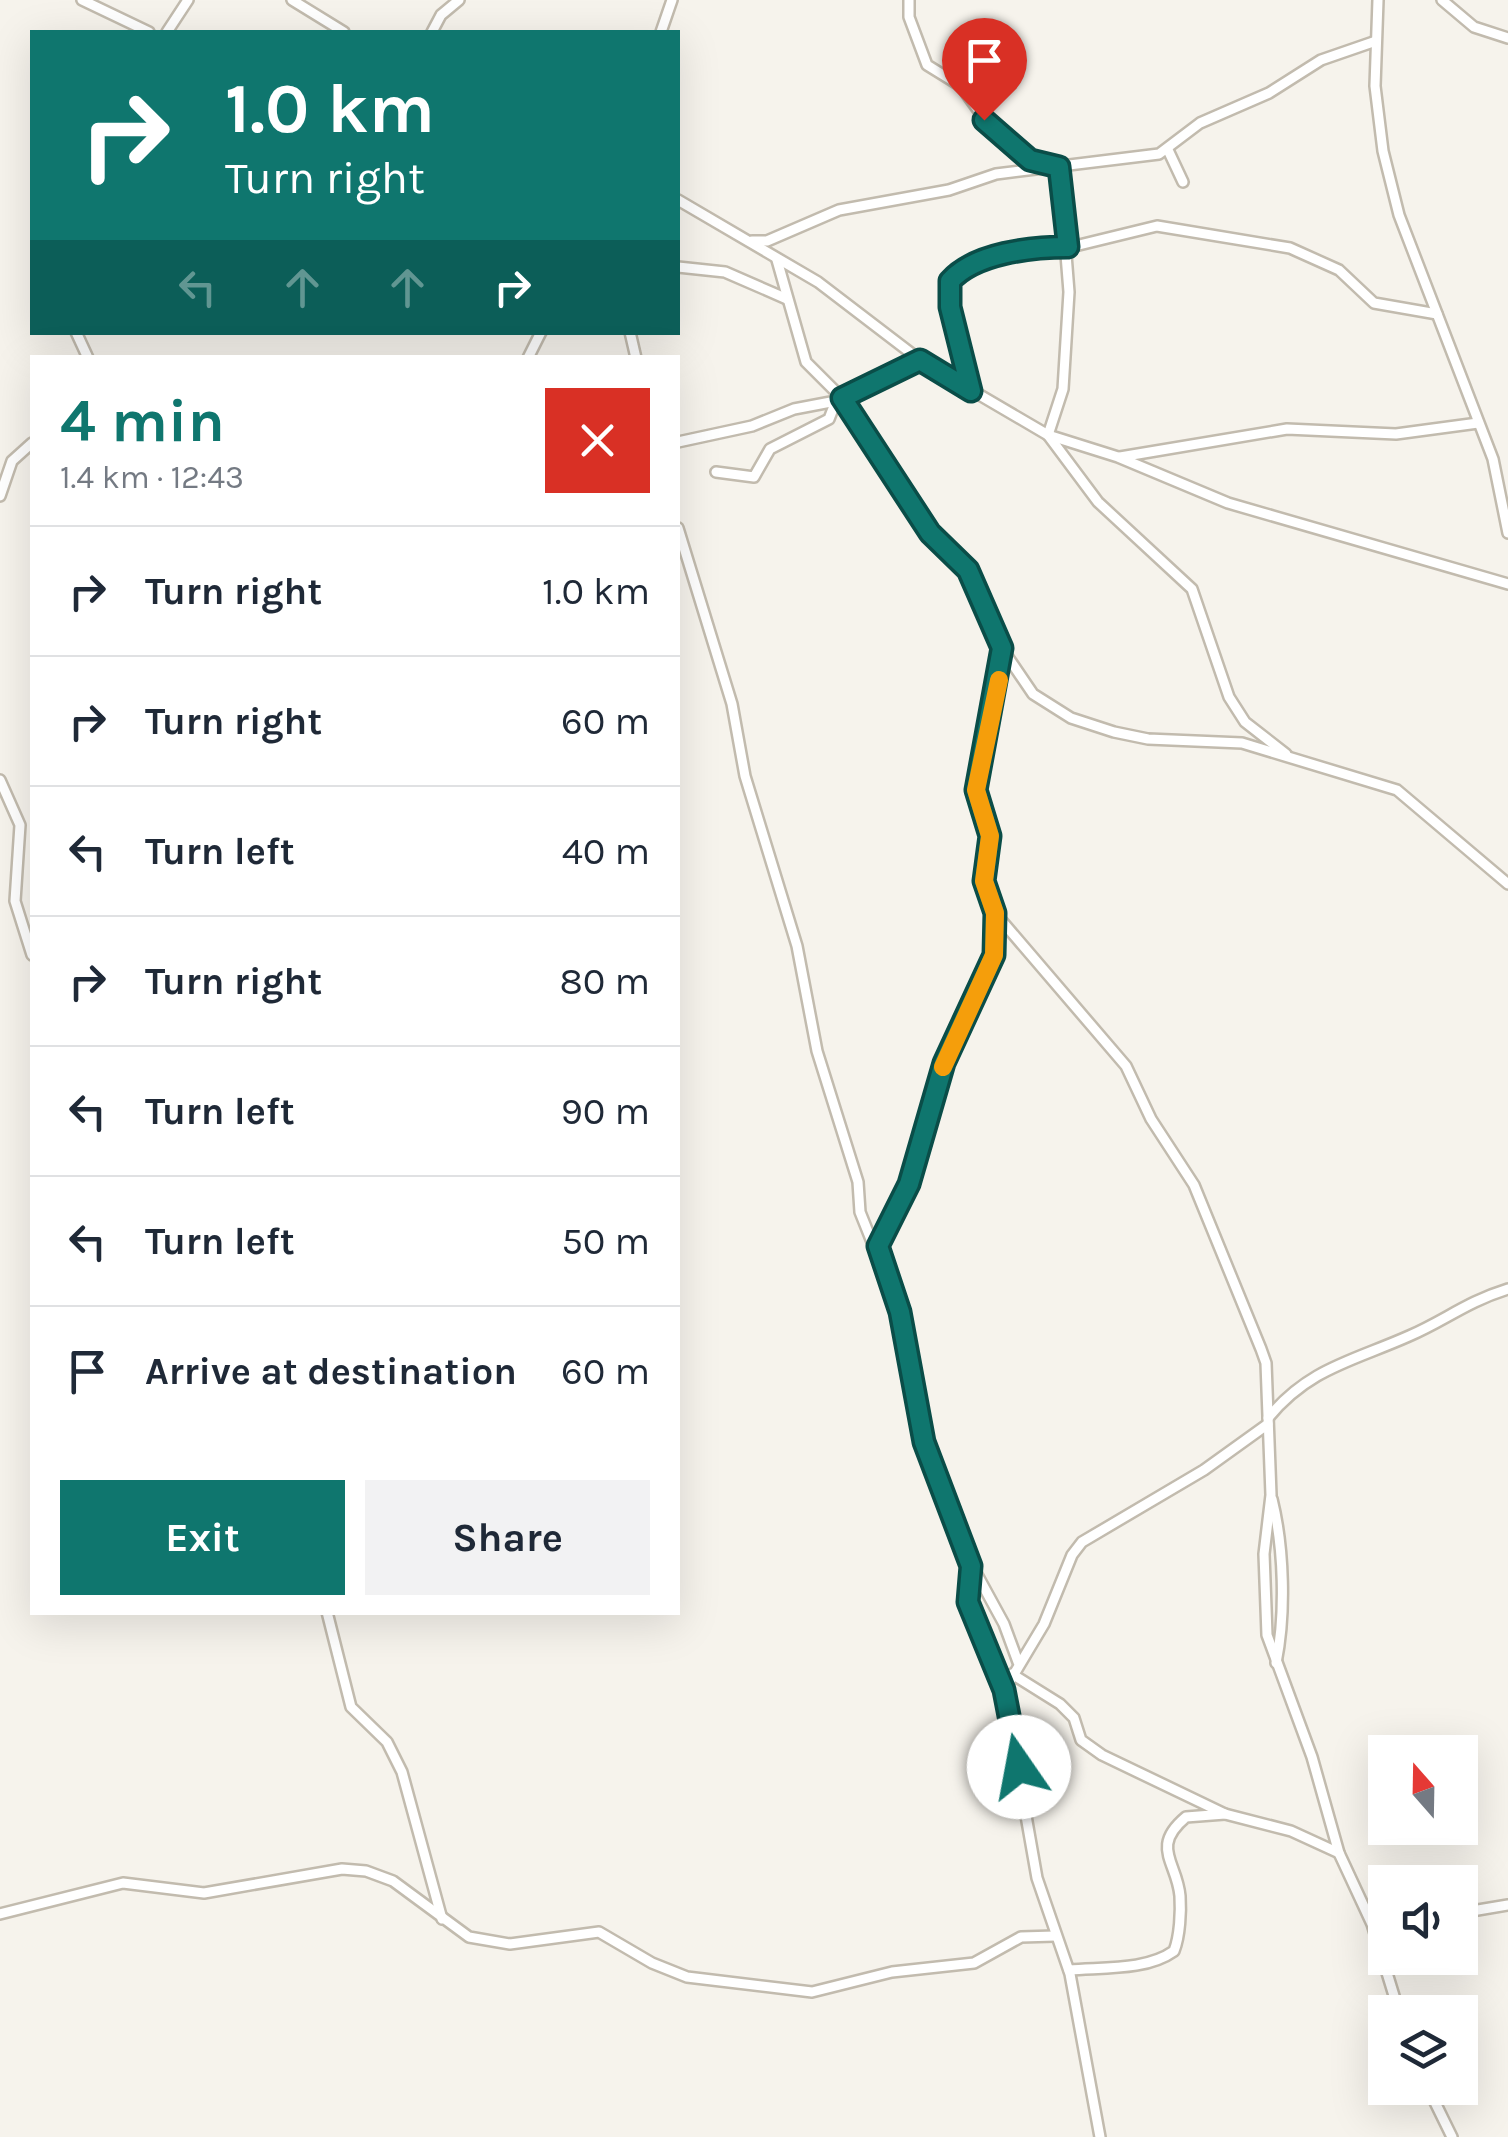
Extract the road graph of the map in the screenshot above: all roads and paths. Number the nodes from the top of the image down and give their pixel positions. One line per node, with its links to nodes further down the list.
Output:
1 (82, 0): 9 (street)
2 (188, 0): 10 (street)
3 (292, 0): 11 (street)
4 (459, 0): 12 (street)
5 (672, 0): 13 (street)
6 (908, 0): 17 (street)
7 (1378, 0): 15 (street)
8 (1442, 0): 14 (street)
9 (145, 30)
10 (169, 30)
11 (341, 30)
12 (433, 30)
13 (662, 30)
14 (1508, 38)
15 (1376, 41): 16 (street); 25 (street)
16 (1168, 150): 17 (street); 18 (street)
17 (1059, 167): 20 (street); 21 (street)
18 (1182, 182)
19 (680, 201): 20 (street)
20 (750, 241): 22 (street)
21 (1068, 247): 25 (street); 27 (street); 30 (street)
22 (777, 260): 24 (street); 26 (street)
23 (680, 268): 24 (street)
24 (787, 298): 28 (street)
25 (1437, 314): 29 (street)
26 (920, 360): 27 (street); 28 (street)
27 (971, 391): 30 (street)
28 (839, 399): 31 (street); 34 (street); 39 (street)
29 (1478, 423): 33 (street); 36 (street)
30 (1048, 435): 33 (street); 40 (street)
31 (680, 442)
32 (30, 445): 35 (street)
33 (1118, 457): 38 (street)
34 (716, 472)
35 (0, 496)
36 (1508, 533)
37 (680, 535): 45 (street)
38 (1508, 584)
39 (1002, 648): 40 (street); 43 (street)
40 (1288, 756): 42 (street)
41 (0, 780): 44 (street)
42 (1508, 884)
43 (995, 913): 45 (street); 47 (street)
44 (30, 948)
45 (878, 1246): 48 (street)
46 (1508, 1289): 47 (street)
47 (1268, 1421): 50 (street); 54 (street)
48 (971, 1566): 50 (street); 52 (street)
49 (328, 1615): 59 (street)
50 (1018, 1662): 51 (street)
51 (1012, 1674): 52 (street); 53 (street)
52 (1004, 1690): 60 (street)
53 (1225, 1814): 54 (street); 61 (street)
54 (1338, 1853): 58 (street)
55 (1508, 1905): 56 (street)
56 (1478, 1909)
57 (0, 1914): 59 (street)
58 (1368, 1916)
59 (442, 1919): 60 (street)
60 (1055, 1936): 61 (street)
61 (1068, 1970): 63 (street)
62 (1436, 2105): 64 (street)
63 (1100, 2137)
64 (1452, 2137)

